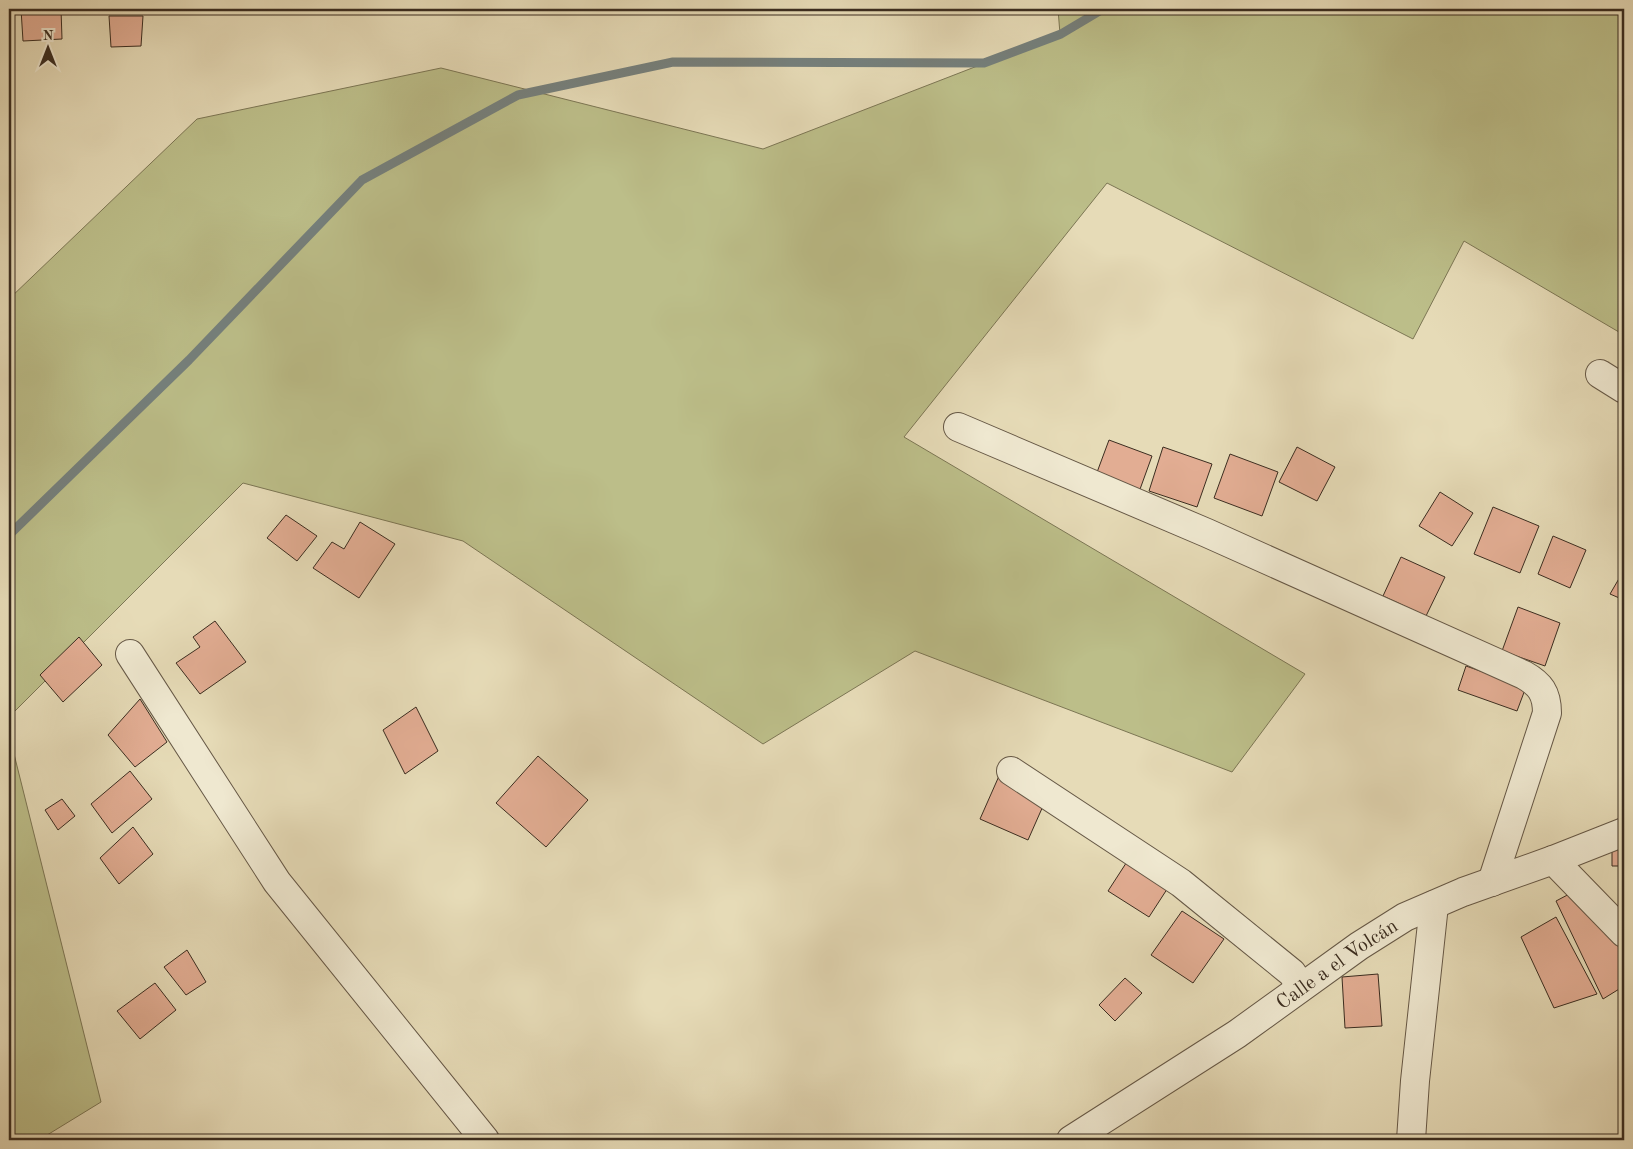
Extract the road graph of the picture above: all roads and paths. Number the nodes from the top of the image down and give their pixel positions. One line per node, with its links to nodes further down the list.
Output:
1 (1600, 374): 2 (street)
2 (1624, 389)
3 (958, 427): 8 (street)
4 (130, 654): 12 (street)
5 (1011, 771): 11 (street)
6 (1624, 832): 7 (street, Calle a el Volcán)
7 (1553, 860): 8 (street, Calle a el Volcán); 10 (street)
8 (1492, 882): 9 (street, Calle a el Volcán)
9 (1434, 904): 11 (street, Calle a el Volcán); 14 (street)
10 (1624, 933)
11 (1301, 988): 13 (street, Calle a el Volcán)
12 (485, 1140)
13 (1071, 1140)
14 (1411, 1140)

